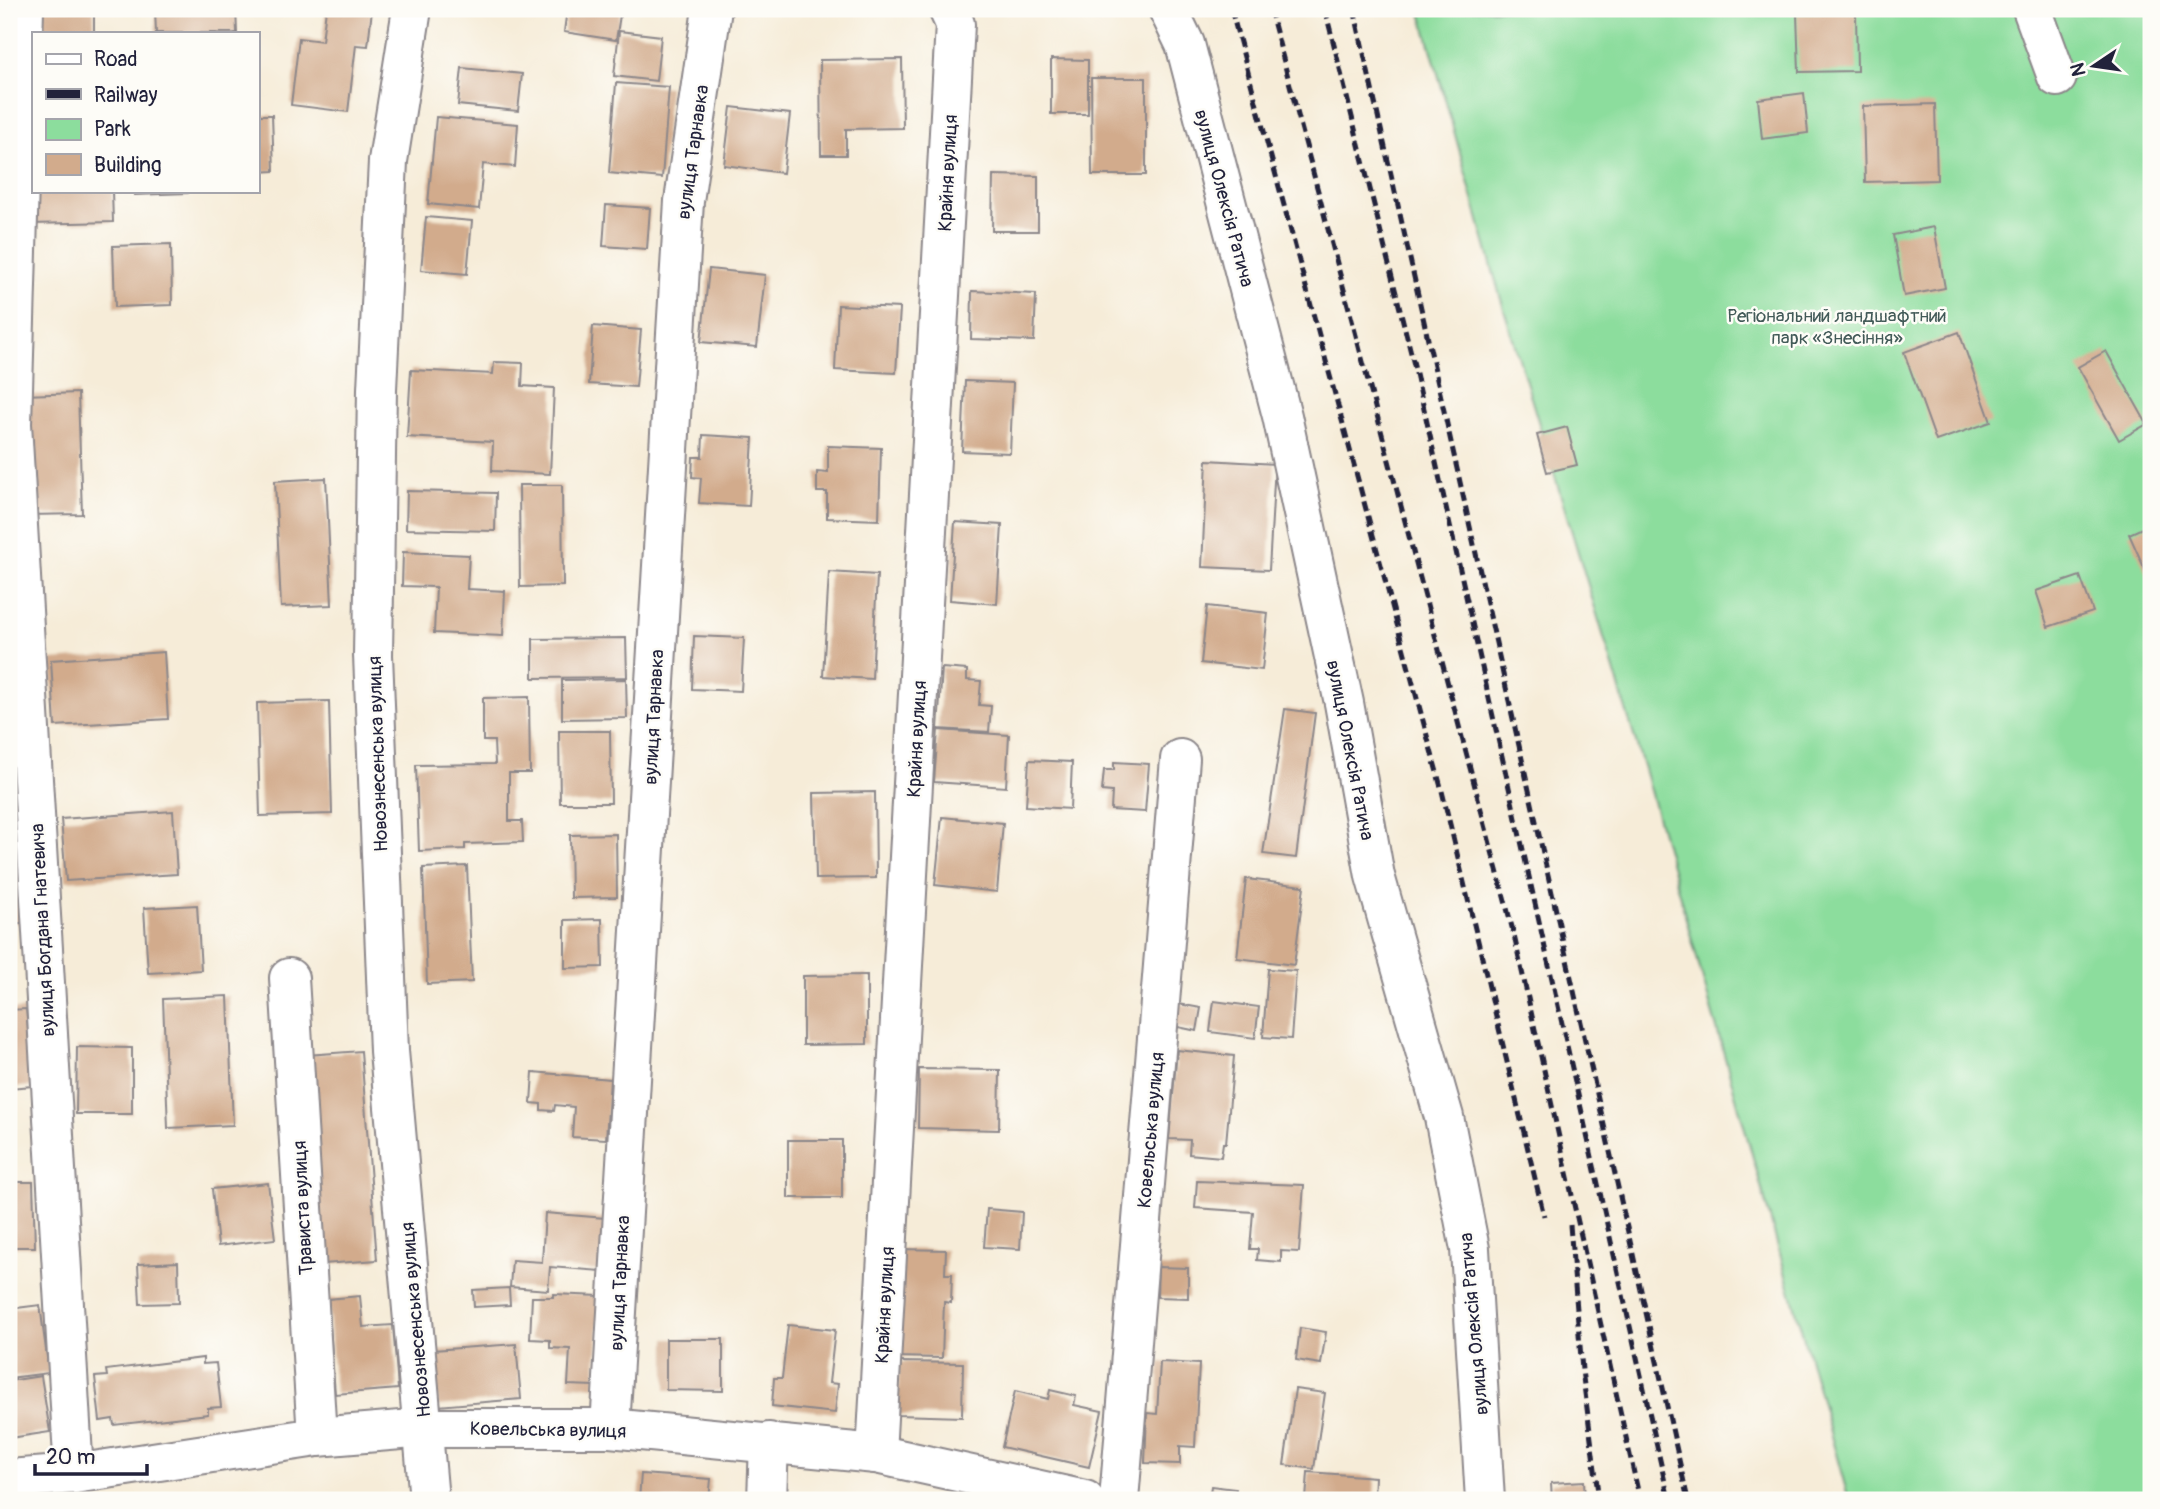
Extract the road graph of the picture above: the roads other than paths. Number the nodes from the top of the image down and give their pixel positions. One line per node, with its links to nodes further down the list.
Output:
1 (24, 9): 15 (street, вулиця Богдана Гнатевича)
2 (412, 9): 10 (street, Новознесенська вулиця)
3 (712, 9): 11 (street, вулиця Тарнавка)
4 (1168, 9): 22 (street, вулиця Олексія Ратича)
5 (2032, 9): 7 (street)
6 (952, 17): 14 (street, Крайня вулиця)
7 (2057, 77)
8 (1180, 759): 21 (street, Ковельська вулиця)
9 (289, 978): 12 (street, Трависта вулиця)
10 (425, 1428): 11 (street, Ковельська вулиця); 12 (street, Ковельська вулиця); 18 (street, Новознесенська вулиця)
11 (610, 1428): 13 (street, Ковельська вулиця)
12 (317, 1437): 15 (street, Ковельська вулиця)
13 (769, 1442): 14 (street, Ковельська вулиця); 19 (street)
14 (876, 1454): 17 (street, Ковельська вулиця)
15 (74, 1474): 16 (street, Ковельська вулиця)
16 (9, 1479)
17 (991, 1489): 20 (street, Ковельська вулиця)
18 (429, 1500)
19 (767, 1500)
20 (1085, 1500)
21 (1119, 1500)
22 (1485, 1500)

